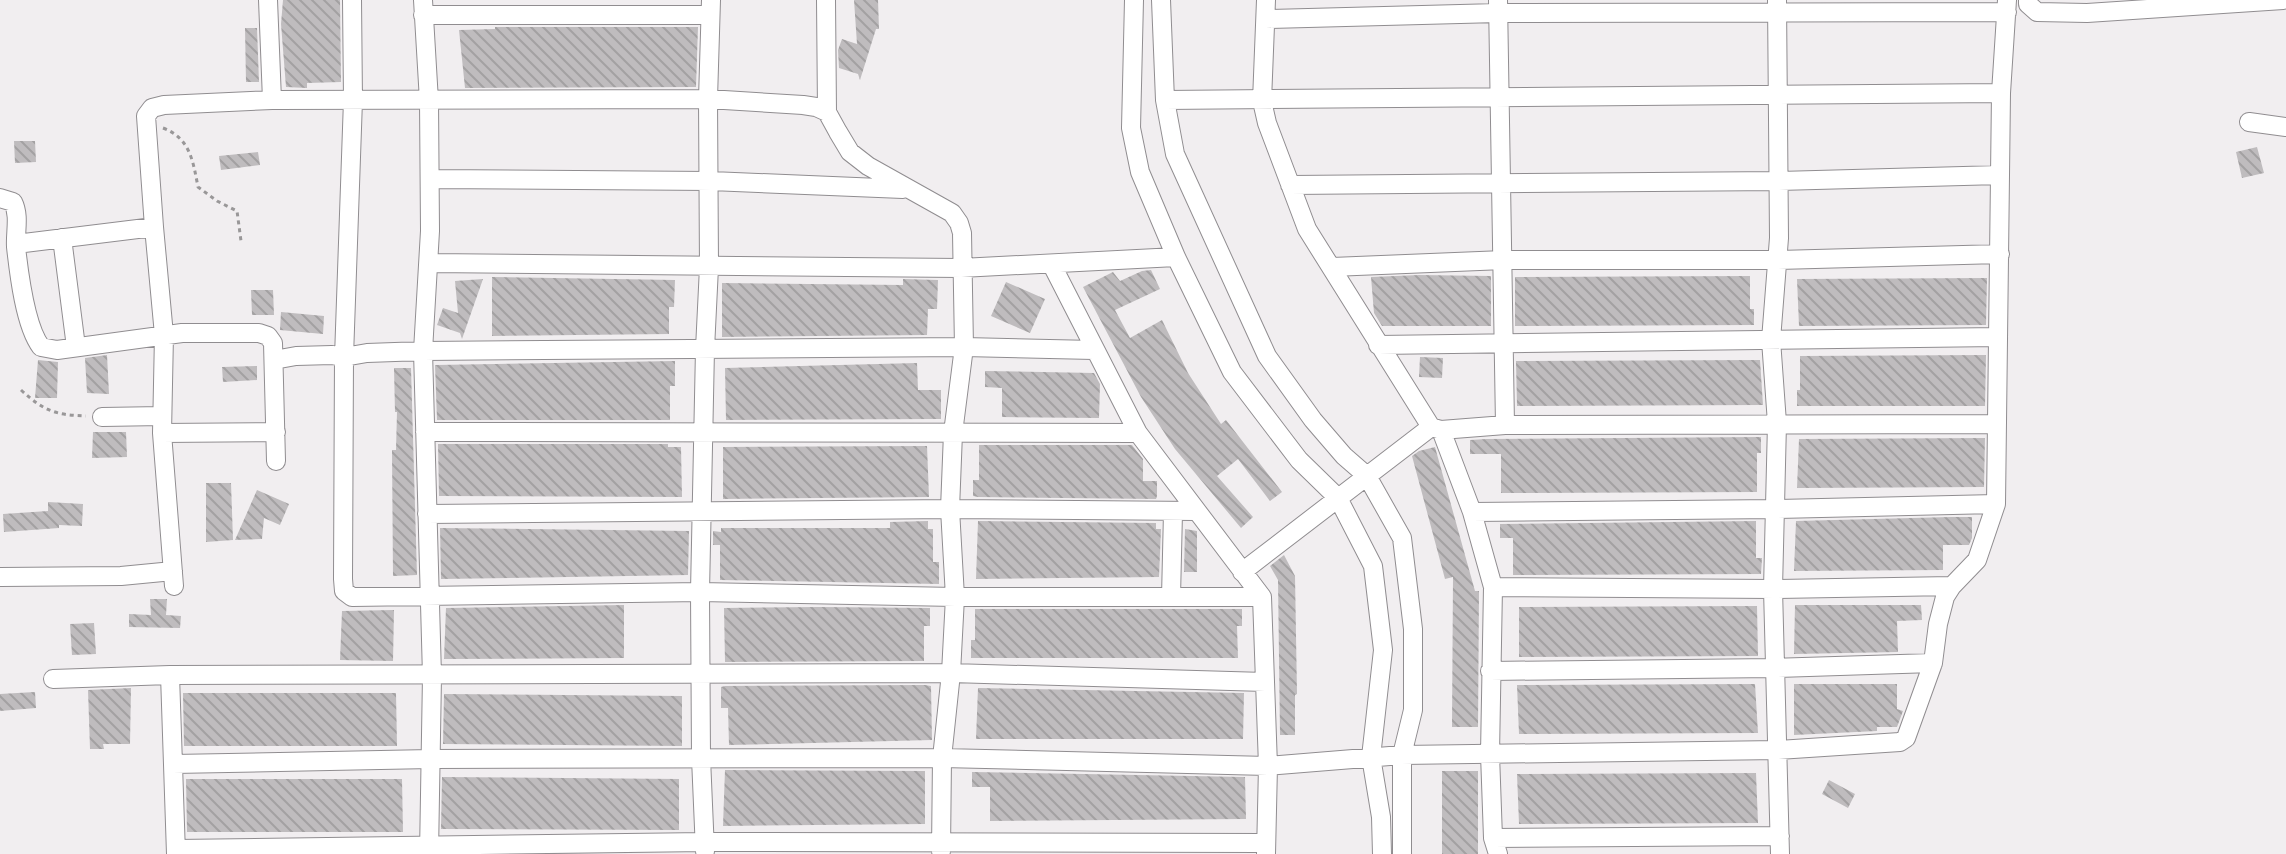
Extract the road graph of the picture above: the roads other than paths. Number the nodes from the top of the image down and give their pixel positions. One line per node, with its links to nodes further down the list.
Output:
1 (268, 0): 20 (street)
2 (352, 0): 21 (street)
3 (826, 0): 25 (street)
4 (1134, 0): 40 (street)
5 (1161, 0): 22 (street)
6 (1266, 0): 15 (street)
7 (2028, 0): 12 (street)
8 (2283, 0): 12 (street)
9 (1498, 6): 10 (street); 15 (street); 19 (street)
10 (1777, 6): 11 (street); 17 (street)
11 (2007, 6): 16 (street)
12 (2087, 6)
13 (710, 7): 14 (street); 18 (street)
14 (423, 8): 23 (street)
15 (1266, 19): 24 (street)
16 (2001, 93): 17 (street); 28 (street)
17 (1778, 96): 19 (street); 31 (street)
18 (708, 99): 23 (street); 25 (street); 30 (street)
19 (1498, 99): 24 (street); 32 (street)
20 (272, 100): 21 (street); 36 (street)
21 (353, 100): 23 (street); 58 (street)
22 (1165, 100): 24 (street); 72 (street)
23 (429, 101): 29 (street)
24 (1262, 101): 33 (street)
25 (827, 112): 34 (street)
26 (2249, 122): 27 (street)
27 (2286, 127)
28 (2000, 175): 31 (street); 39 (street)
29 (430, 179): 30 (street); 43 (street)
30 (711, 181): 34 (street); 45 (street)
31 (1779, 181): 32 (street); 42 (street)
32 (1501, 184): 33 (street); 41 (street)
33 (1290, 185): 46 (street)
34 (907, 189): 47 (street)
35 (0, 198): 38 (street)
36 (154, 227): 37 (street); 48 (street)
37 (62, 238): 38 (street); 53 (street)
38 (16, 244): 53 (street)
39 (2000, 254): 42 (street); 49 (street)
40 (1176, 257): 44 (street); 73 (street)
41 (1504, 260): 42 (street); 46 (street); 52 (street)
42 (1778, 260): 50 (street)
43 (429, 263): 45 (street); 57 (street)
44 (1052, 265): 47 (street); 56 (street)
45 (709, 267): 47 (street); 55 (street)
46 (1332, 267): 51 (street)
47 (961, 268): 54 (street)
48 (164, 335): 53 (street); 59 (street); 62 (street)
49 (1998, 337): 50 (street); 63 (street)
50 (1771, 340): 52 (street); 61 (street)
51 (1378, 345): 52 (street); 65 (street)
52 (1505, 345): 64 (street)
53 (76, 347)
54 (964, 347): 55 (street); 56 (street); 69 (street)
55 (705, 349): 57 (street); 68 (street)
56 (1094, 350): 70 (street)
57 (423, 351): 58 (street); 67 (street)
58 (344, 357): 59 (street); 88 (street)
59 (274, 360): 66 (street)
60 (102, 417): 62 (street)
61 (1777, 423): 63 (street); 64 (street); 76 (street)
62 (162, 424): 66 (street); 83 (street)
63 (1997, 424): 74 (street)
64 (1505, 425): 65 (street)
65 (1436, 429): 72 (street); 80 (street)
66 (276, 432): 71 (street)
67 (425, 432): 68 (street); 81 (street)
68 (704, 432): 69 (street); 77 (street)
69 (953, 433): 70 (street); 75 (street)
70 (1138, 433): 78 (street)
71 (276, 461)
72 (1367, 476): 73 (street); 103 (street)
73 (1338, 498): 82 (street); 104 (street)
74 (1996, 504): 76 (street); 84 (street)
75 (950, 509): 77 (street); 79 (street); 89 (street)
76 (1775, 509): 80 (street); 86 (street)
77 (703, 511): 81 (street); 87 (street)
78 (1196, 511): 79 (street); 82 (street)
79 (1173, 512): 90 (street)
80 (1472, 512): 85 (street)
81 (427, 514): 88 (street)
82 (1242, 572): 91 (street)
83 (0, 577)
84 (1952, 586): 86 (street); 92 (street)
85 (1493, 587): 86 (street); 94 (street)
86 (1773, 589): 93 (street)
87 (700, 592): 88 (street); 89 (street); 96 (street)
88 (429, 596): 98 (street)
89 (955, 597): 90 (street); 95 (street)
90 (1171, 597): 91 (street)
91 (1262, 597): 100 (street)
92 (1933, 663): 93 (street); 101 (street)
93 (1774, 668): 94 (street); 101 (street)
94 (1490, 671): 102 (street)
95 (951, 673): 96 (street); 100 (street); 106 (street)
96 (701, 674): 98 (street); 105 (street)
97 (170, 675): 98 (street); 99 (street); 108 (street)
98 (432, 676): 107 (street)
99 (53, 679)
100 (1265, 682): 109 (street)
101 (1778, 750): 102 (street); 110 (street)
102 (1490, 754): 103 (street); 111 (street)
103 (1402, 755): 104 (street); 118 (street)
104 (1371, 757): 109 (street); 117 (street)
105 (701, 758): 106 (street); 107 (street); 112 (street)
106 (942, 758): 109 (street); 113 (street)
107 (431, 759): 108 (street); 115 (street)
108 (173, 764): 116 (street)
109 (1268, 766): 114 (street)
110 (1780, 845): 111 (street)
111 (1496, 846)
112 (705, 848): 113 (street); 115 (street)
113 (940, 848): 114 (street)
114 (1266, 849)
115 (429, 850): 116 (street)
116 (176, 851)
117 (1382, 854)
118 (1402, 854)

